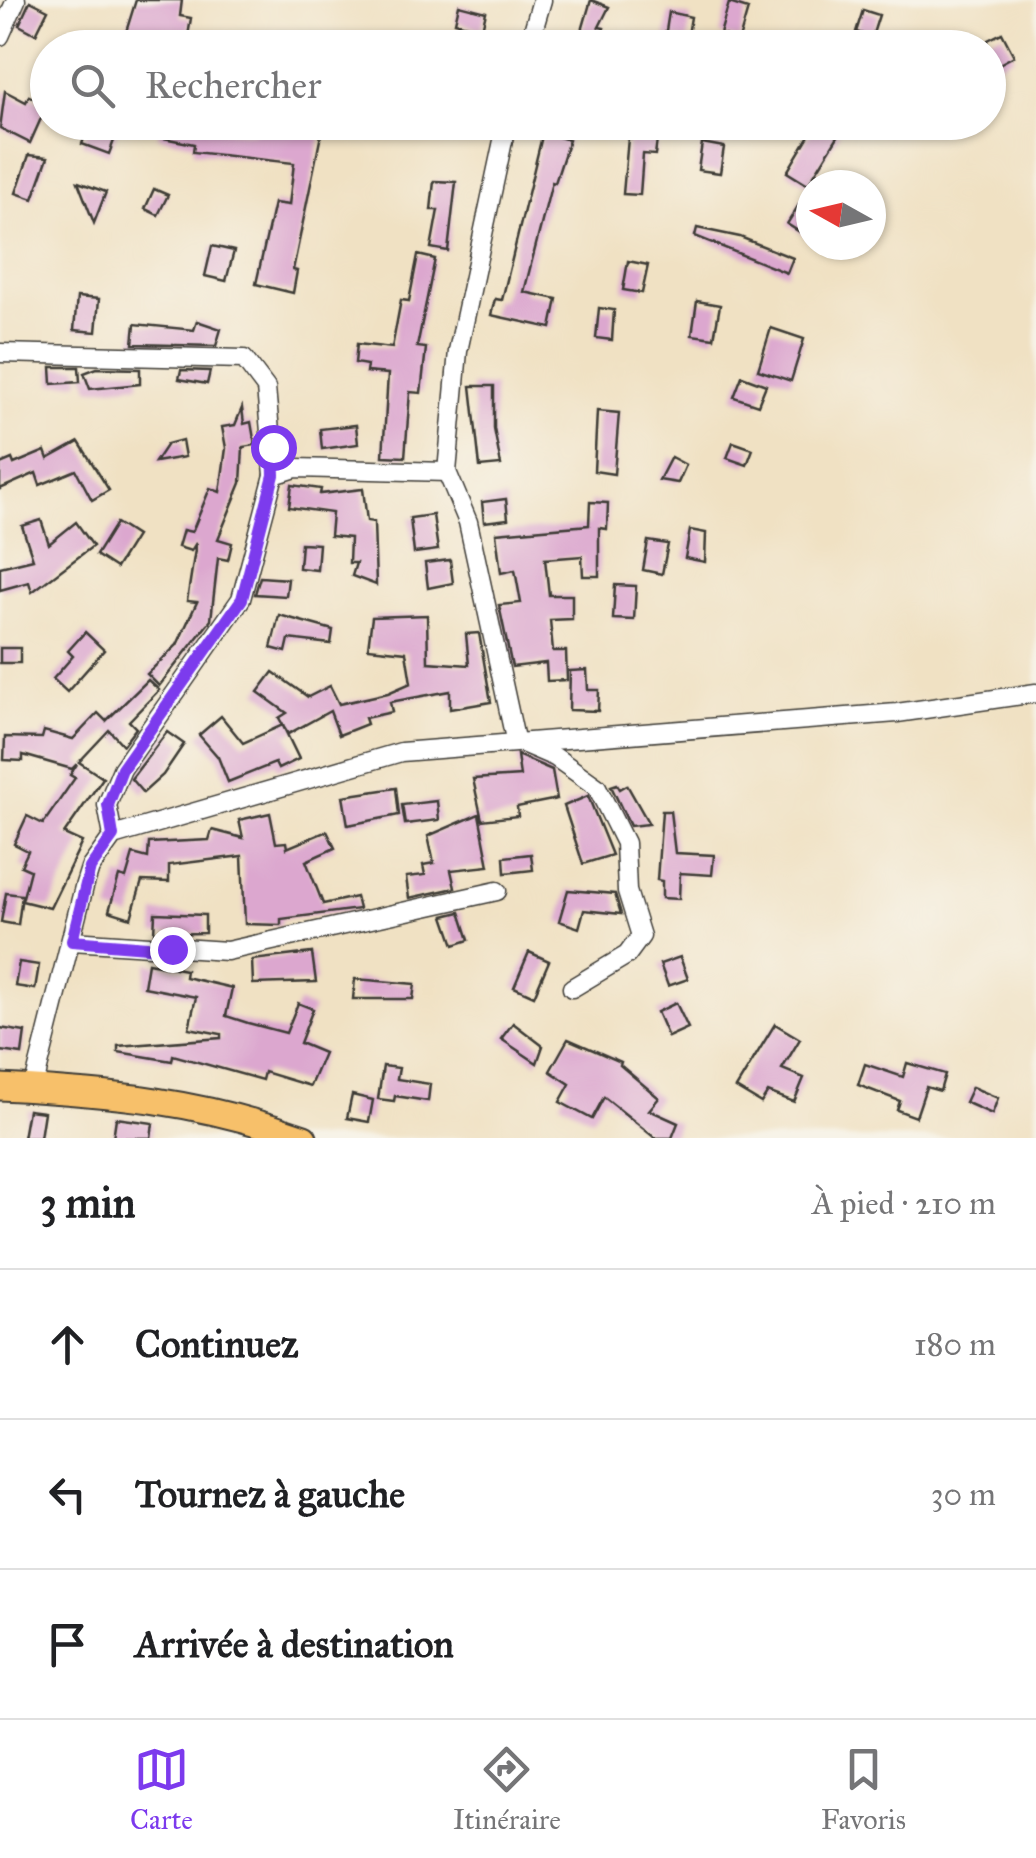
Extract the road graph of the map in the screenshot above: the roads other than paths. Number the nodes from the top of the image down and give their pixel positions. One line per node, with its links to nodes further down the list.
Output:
1 (16, 0): 4 (street)
2 (542, 0): 3 (street)
3 (533, 30)
4 (0, 36)
5 (503, 140): 7 (street)
6 (0, 352): 8 (street)
7 (447, 472): 8 (street); 10 (street)
8 (274, 475): 11 (street)
9 (1036, 693): 10 (street)
10 (515, 739): 11 (street); 14 (street)
11 (113, 836): 13 (street)
12 (497, 891): 13 (street)
13 (72, 941): 16 (street)
14 (572, 988)
15 (0, 1087): 16 (main road)
16 (33, 1089): 17 (main road)
17 (304, 1138)

